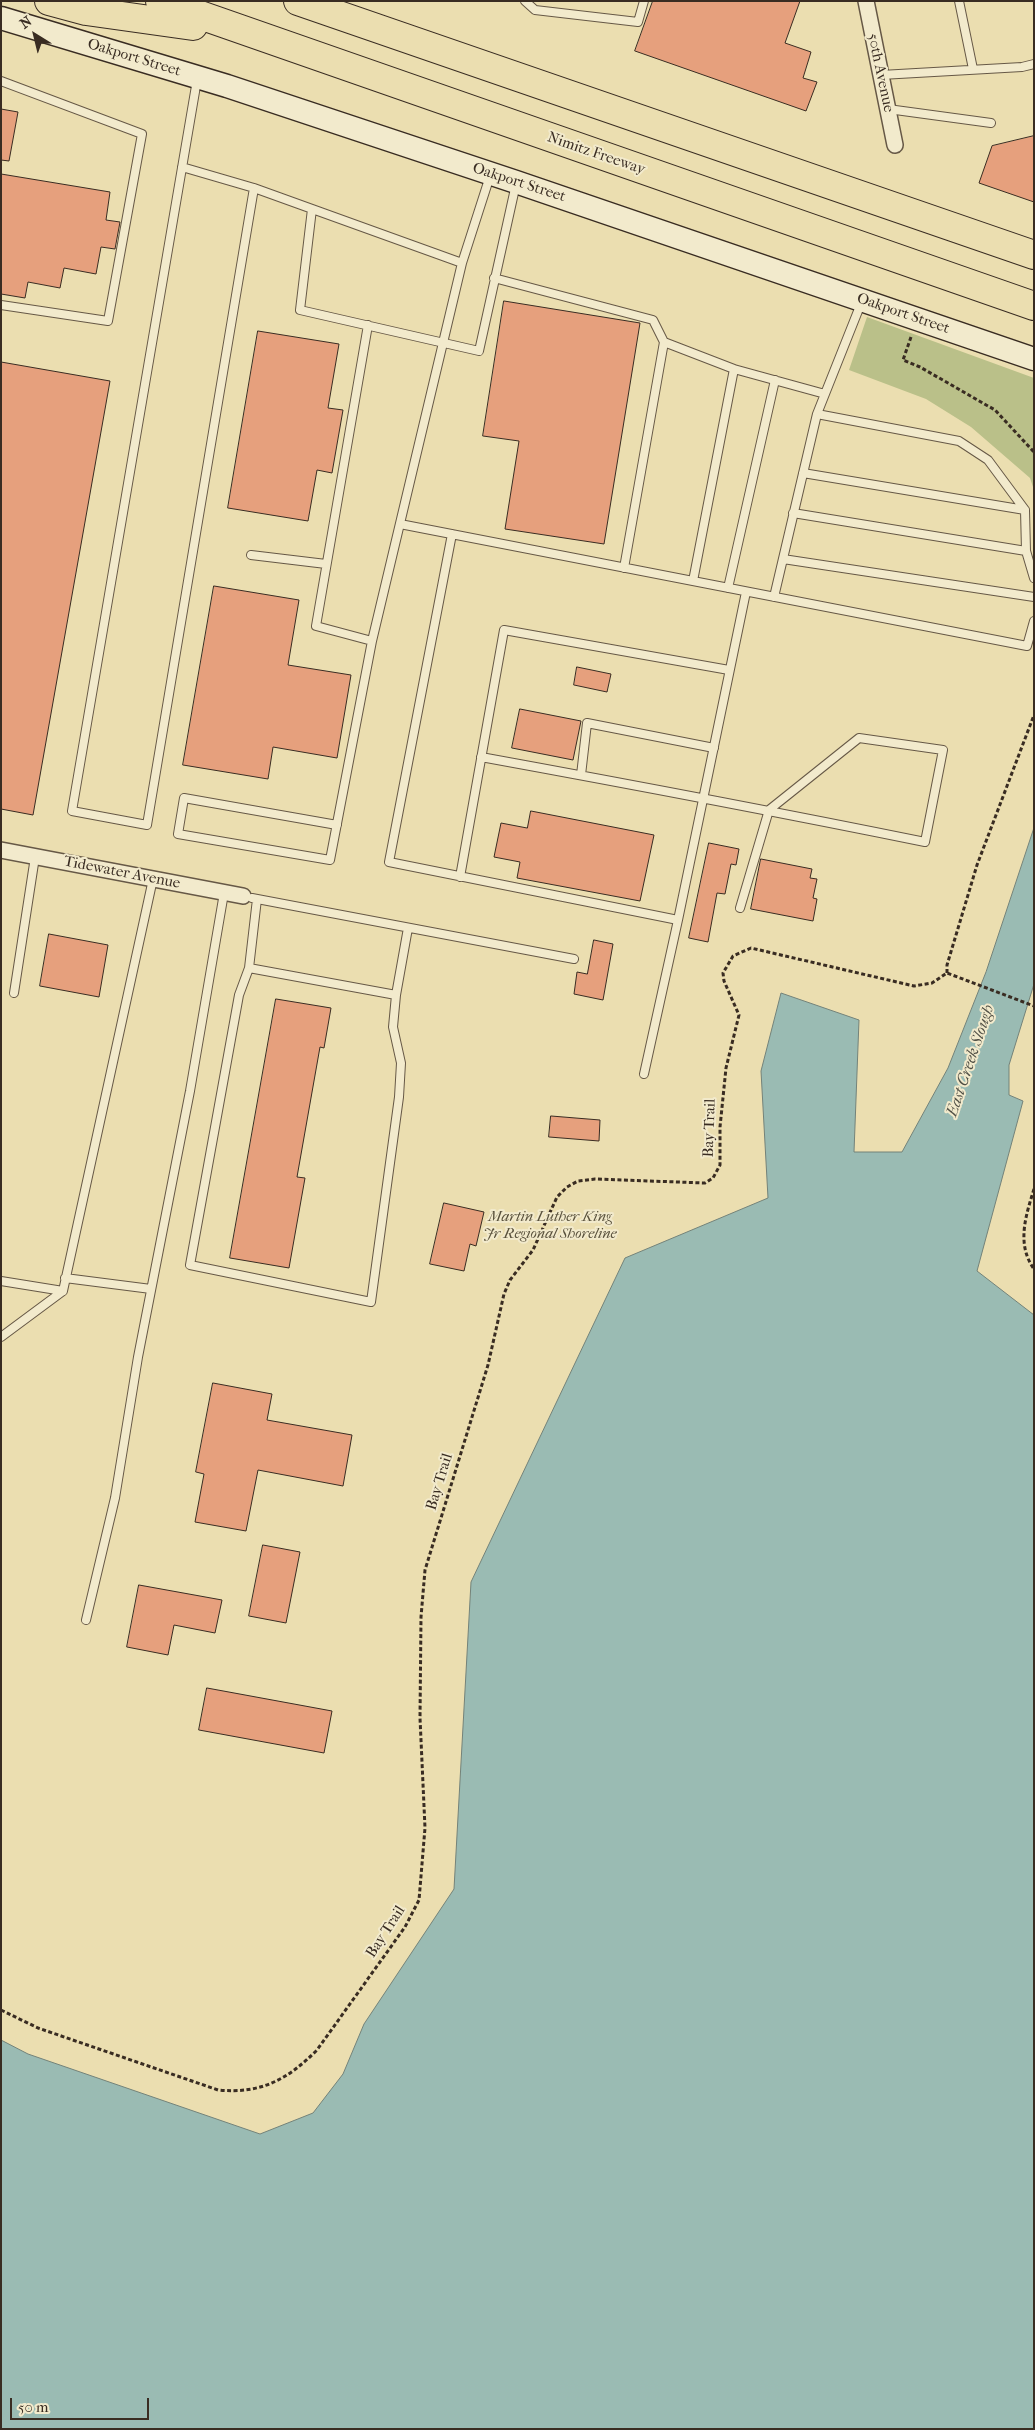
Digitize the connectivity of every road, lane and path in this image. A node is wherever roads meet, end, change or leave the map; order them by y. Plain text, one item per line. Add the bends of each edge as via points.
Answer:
1 (49, 1) edge
2 (160, 1) edge
3 (298, 1) edge
4 (525, 1) edge
5 (644, 1) edge
6 (866, 1) edge
7 (959, 1) edge
8 (327, 9) edge
9 (1, 18) edge
10 (250, 34) junction
11 (1034, 64) edge
12 (973, 70) junction
13 (881, 74) junction
14 (198, 78) junction
15 (1, 81) edge
16 (888, 109) junction
17 (991, 124) dead end
18 (895, 144) dead end
19 (182, 167) junction
20 (490, 174) junction
21 (516, 182) junction
22 (254, 188) junction
23 (312, 209) junction
24 (1034, 255) edge
25 (462, 263) junction
26 (494, 278) junction
27 (862, 299) junction
28 (1, 305) edge
29 (1034, 306) edge
30 (918, 320) junction
31 (368, 325) junction
32 (443, 342) junction
33 (664, 342) junction
34 (1034, 359) edge
35 (734, 369) junction
36 (775, 380) junction
37 (825, 394) junction
38 (817, 414) junction
39 (1034, 452) edge
40 (803, 473) junction
41 (1025, 510) junction
42 (794, 513) junction
43 (400, 524) junction
44 (452, 534) junction
45 (1026, 552) junction
46 (251, 555) dead end
47 (782, 559) junction
48 (326, 564) junction
49 (624, 568) junction
50 (1034, 578) edge
51 (693, 581) junction
52 (728, 588) junction
53 (746, 592) junction
54 (774, 597) junction
55 (1034, 597) edge
56 (1034, 621) edge
57 (372, 641) junction
58 (730, 670) junction
59 (1034, 715) edge
60 (714, 748) junction
61 (480, 757) junction
62 (581, 775) junction
63 (703, 797) junction
64 (768, 810) junction
65 (337, 825) junction
66 (1, 850) edge
67 (34, 857) junction
68 (460, 877) junction
69 (152, 879) junction
70 (224, 893) junction
71 (250, 898) junction
72 (740, 908) dead end
73 (678, 920) junction
74 (408, 928) junction
75 (574, 959) dead end
76 (249, 968) junction
77 (947, 973) junction
78 (14, 993) dead end
79 (396, 995) junction
80 (1034, 1006) edge
81 (644, 1074) dead end
82 (1034, 1189) edge
83 (1034, 1269) edge
84 (65, 1278) junction
85 (1, 1281) edge
86 (152, 1289) junction
87 (63, 1290) junction
88 (1, 1338) edge
89 (86, 1620) dead end
90 (1, 2010) edge

1 - 10 highway via 86,11
2 - 10 highway, Nimitz Freeway
3 - 8 highway
4 - 5 lane via 535,10 638,22
6 - 13 street, 50th Avenue
7 - 12 lane
8 - 24 highway
9 - 14 main road, Oakport Street
10 - 29 highway, Nimitz Freeway
11 - 12 lane
12 - 13 lane
13 - 16 street, 50th Avenue
14 - 19 lane
14 - 20 main road, Oakport Street
15 - 28 lane via 142,134 108,321
16 - 17 lane
16 - 18 street, 50th Avenue
19 - 22 lane
19 - 22 lane via 72,811 147,825
20 - 21 main road, Oakport Street
20 - 25 lane
21 - 26 lane
21 - 27 main road, Oakport Street
22 - 23 lane
23 - 25 lane
23 - 31 lane via 300,310
25 - 32 lane
26 - 32 lane via 479,351
26 - 33 lane via 653,320
27 - 30 main road, Oakport Street
27 - 37 lane
30 - 34 main road, Oakport Street
30 - 39 path via 903,360 995,410
31 - 32 lane
31 - 48 lane
32 - 43 lane
33 - 35 lane
33 - 49 lane
35 - 36 lane
35 - 51 lane
36 - 37 lane
36 - 52 lane
37 - 38 lane
38 - 40 lane
38 - 41 lane via 959,441 988,460
40 - 41 lane
40 - 42 lane
41 - 45 lane
42 - 45 lane
42 - 47 lane
43 - 44 lane
43 - 57 lane
44 - 49 lane
44 - 68 lane via 389,862
45 - 50 lane
46 - 48 lane
47 - 54 lane
47 - 55 lane
48 - 57 lane via 316,626
49 - 51 lane
51 - 52 lane
52 - 53 lane
53 - 54 lane
53 - 58 lane
54 - 56 lane via 1027,646
57 - 65 lane
58 - 60 lane
58 - 61 lane via 504,630
59 - 77 path via 977,865
60 - 62 lane via 587,723
60 - 63 lane
61 - 62 lane
61 - 68 lane
62 - 63 lane
63 - 64 lane
63 - 73 lane
64 - 64 lane via 925,842 943,750 858,738
64 - 72 lane
65 - 65 lane via 184,798 178,834 330,860
66 - 67 street, Tidewater Avenue
67 - 69 street, Tidewater Avenue
67 - 78 lane
68 - 73 lane
69 - 70 street, Tidewater Avenue
69 - 84 lane
70 - 71 street, Tidewater Avenue
70 - 86 lane
71 - 74 lane
71 - 76 lane
73 - 81 lane
74 - 75 lane
74 - 79 lane
76 - 79 lane
76 - 79 lane via 239,995 190,1265 371,1302 399,1097 401,1063 393,1027
77 - 80 path
77 - 90 path, Bay Trail via 932,983 914,986 751,948 732,956 723,973 739,1015 726,1068 718,1172 705,1183 578,1181 557,1197 533,1250 510,1280 504,1294 488,1365 425,1570 420,1718 425,1828 419,1900 405,1927 317,2050 279,2081 254,2090 218,2090 38,2028
82 - 83 path via 1023,1234 1025,1251
84 - 86 lane
84 - 87 lane
85 - 87 lane
86 - 89 lane via 115,1498
87 - 88 lane

